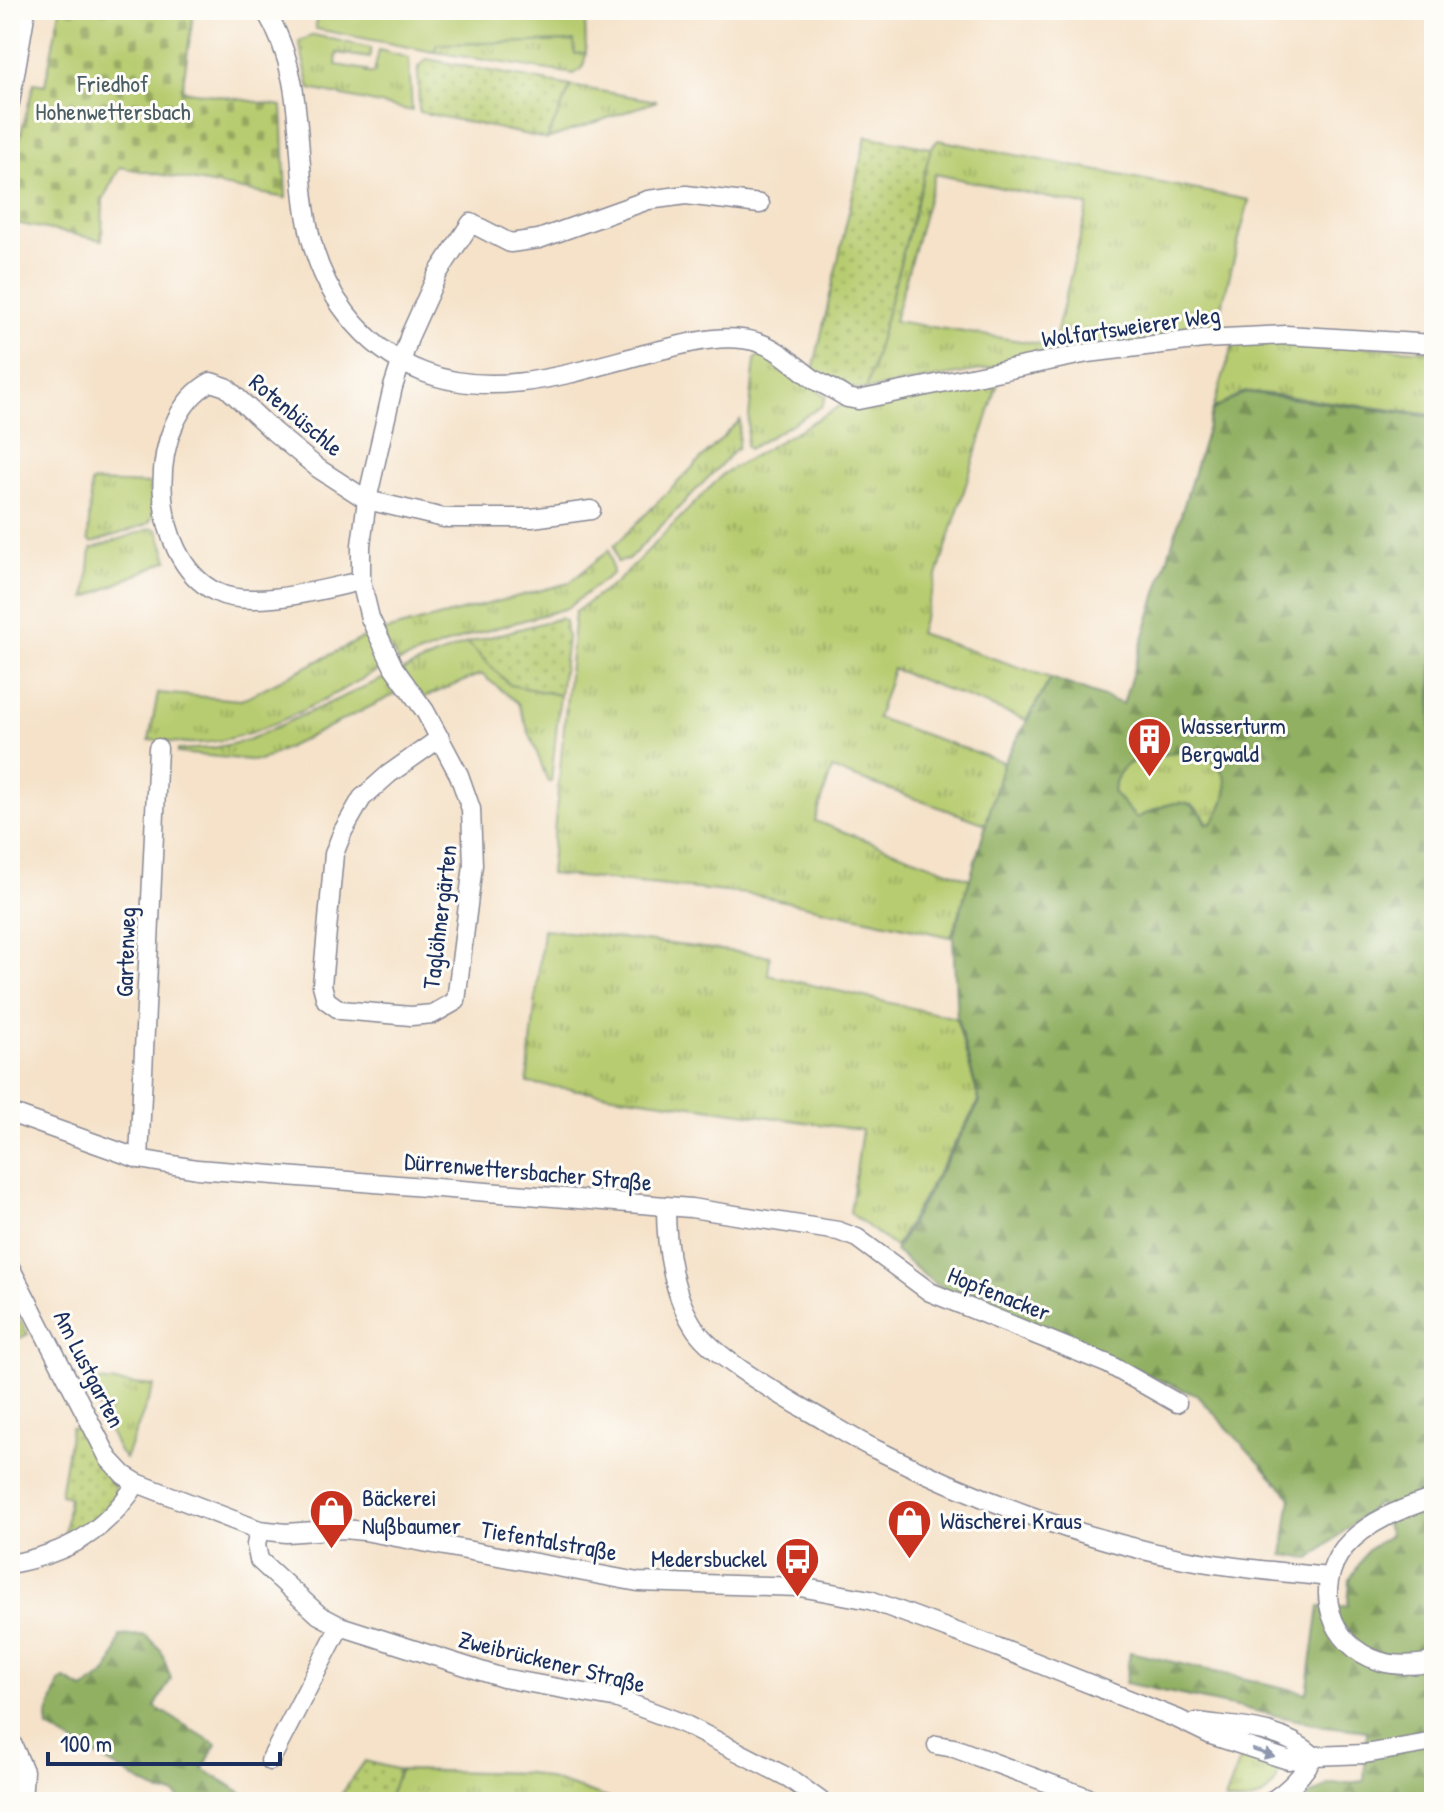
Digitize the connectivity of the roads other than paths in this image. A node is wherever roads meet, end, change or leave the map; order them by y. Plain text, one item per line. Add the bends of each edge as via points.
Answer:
1 (26, 10) edge
2 (265, 10) edge
3 (10, 103) edge
4 (760, 204) dead end
5 (1434, 344) edge
6 (401, 362) junction
7 (367, 500) junction
8 (591, 510) dead end
9 (361, 581) junction
10 (440, 738) junction
11 (158, 748) dead end
12 (10, 1113) edge
13 (139, 1159) junction
14 (666, 1208) junction
15 (10, 1267) edge
16 (1177, 1403) dead end
17 (137, 1483) junction
18 (1434, 1498) edge
19 (259, 1530) junction
20 (10, 1564) edge
21 (1329, 1577) junction
22 (340, 1626) junction
23 (1434, 1662) edge
24 (10, 1739) edge
25 (1434, 1742) edge
26 (937, 1745) dead end
27 (1314, 1756) junction
28 (270, 1761) dead end
29 (22, 1802) edge
30 (822, 1802) edge
31 (1100, 1802) edge
32 (1270, 1802) edge

1 - 3 street
2 - 6 street via 293,81 304,210 317,264 359,330
4 - 6 street, Taglöhnergärten via 686,195 648,200 539,239 510,243 471,223 438,273
5 - 6 street, Wolfartsweierer Weg via 1286,335 1203,339 1088,353 865,399 847,398 757,342 708,338 504,385 456,382
6 - 7 street, Taglöhnergärten
7 - 8 street, Rotenbüschle via 444,518 532,518
7 - 9 street, Taglöhnergärten
7 - 9 street, Rotenbüschle via 319,469 226,387 211,382 196,390 174,420 162,487 166,521 182,561 201,582 228,597 251,599
9 - 10 street, Taglöhnergärten via 382,647
10 - 10 street, Taglöhnergärten via 471,809 474,838 456,1001 433,1014 411,1016 340,1010 326,1000 322,985 334,854 362,798
11 - 13 street, Gartenweg
12 - 13 street, Dürrenwettersbacher Straße
13 - 14 street, Dürrenwettersbacher Straße via 197,1169
14 - 16 street, Hopfenacker via 857,1238 930,1292 1108,1364
14 - 21 street, Dürrenwettersbacher Straße via 678,1295 697,1332 763,1382 875,1449 966,1492 1106,1539 1183,1559
15 - 17 street, Am Lustgarten via 109,1459
17 - 19 street, Tiefentalstraße
17 - 20 street via 111,1518 91,1533 46,1557
18 - 21 street via 1376,1520 1346,1546
19 - 22 street, Zweibrückener Straße via 259,1560 319,1615
19 - 27 street, Tiefentalstraße via 354,1530 638,1582 841,1593 927,1620 1178,1719 1286,1737
21 - 23 street via 1326,1604 1334,1624 1355,1648 1396,1665
22 - 28 street
22 - 30 street, Zweibrückener Straße via 503,1678 618,1699 682,1723 789,1778
24 - 29 street via 24,1771
25 - 27 street
26 - 31 street
27 - 32 street via 1290,1789

